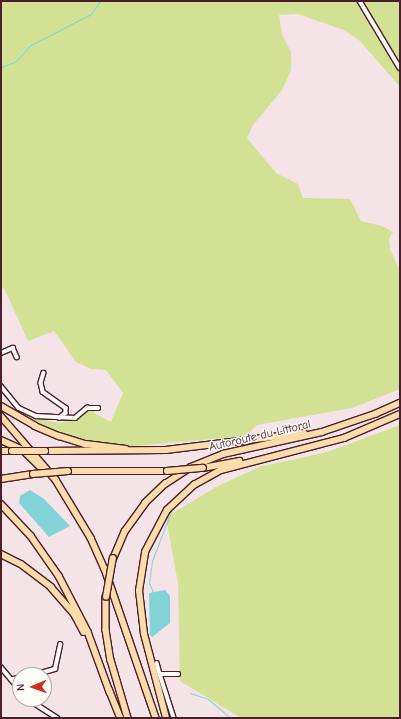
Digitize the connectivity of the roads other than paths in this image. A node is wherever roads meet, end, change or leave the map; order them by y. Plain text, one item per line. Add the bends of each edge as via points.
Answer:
1 (360, 1) edge
2 (400, 68) edge
3 (1, 353) edge
4 (17, 358) dead end
5 (44, 374) dead end
6 (1, 386) edge
7 (400, 403) edge
8 (1, 406) edge
9 (98, 408) dead end
10 (400, 414) edge
11 (1, 416) edge
12 (60, 418) junction
13 (332, 429) junction
14 (352, 434) junction
15 (1, 440) edge
16 (166, 450) junction
17 (1, 451) edge
18 (1, 479) edge
19 (1, 504) edge
20 (1, 554) edge
21 (119, 607) junction
22 (60, 645) dead end
23 (158, 663) dead end
24 (1, 667) edge
25 (52, 670) edge
26 (160, 674) junction
27 (178, 674) dead end
28 (12, 678) edge
29 (110, 692) junction
30 (40, 707) edge
31 (57, 718) edge
32 (121, 718) edge
33 (128, 718) edge
34 (156, 718) edge
35 (166, 718) edge
36 (174, 718) edge

1 - 2 street
3 - 4 street via 13,348
5 - 12 street via 41,383 43,392 66,408 66,413
6 - 12 street via 14,403 26,412 42,418
7 - 13 highway, Autoroute du Littoral
8 - 16 highway via 34,426 71,440 109,447
9 - 12 street via 87,408 77,417
10 - 14 highway, Autoroute du Littoral
11 - 21 highway via 45,466 80,517 103,564
13 - 16 highway
13 - 33 highway, Autoroute du Littoral, bridge via 223,454 179,473 158,489 138,512 120,541 113,559 106,597 106,630 111,660
14 - 18 highway, bridge via 203,468 167,471 68,471
14 - 35 highway, Autoroute du Littoral via 221,470 194,485 162,516 145,552 139,600 146,645
15 - 21 highway via 29,455 63,495 86,533
16 - 17 highway, bridge
19 - 29 highway via 31,536 59,576 88,632
20 - 29 highway via 38,576 65,603 80,625
21 - 34 highway
22 - 25 street via 55,669
23 - 26 street
24 - 28 street
26 - 27 street
26 - 36 street
29 - 32 highway
30 - 31 street

